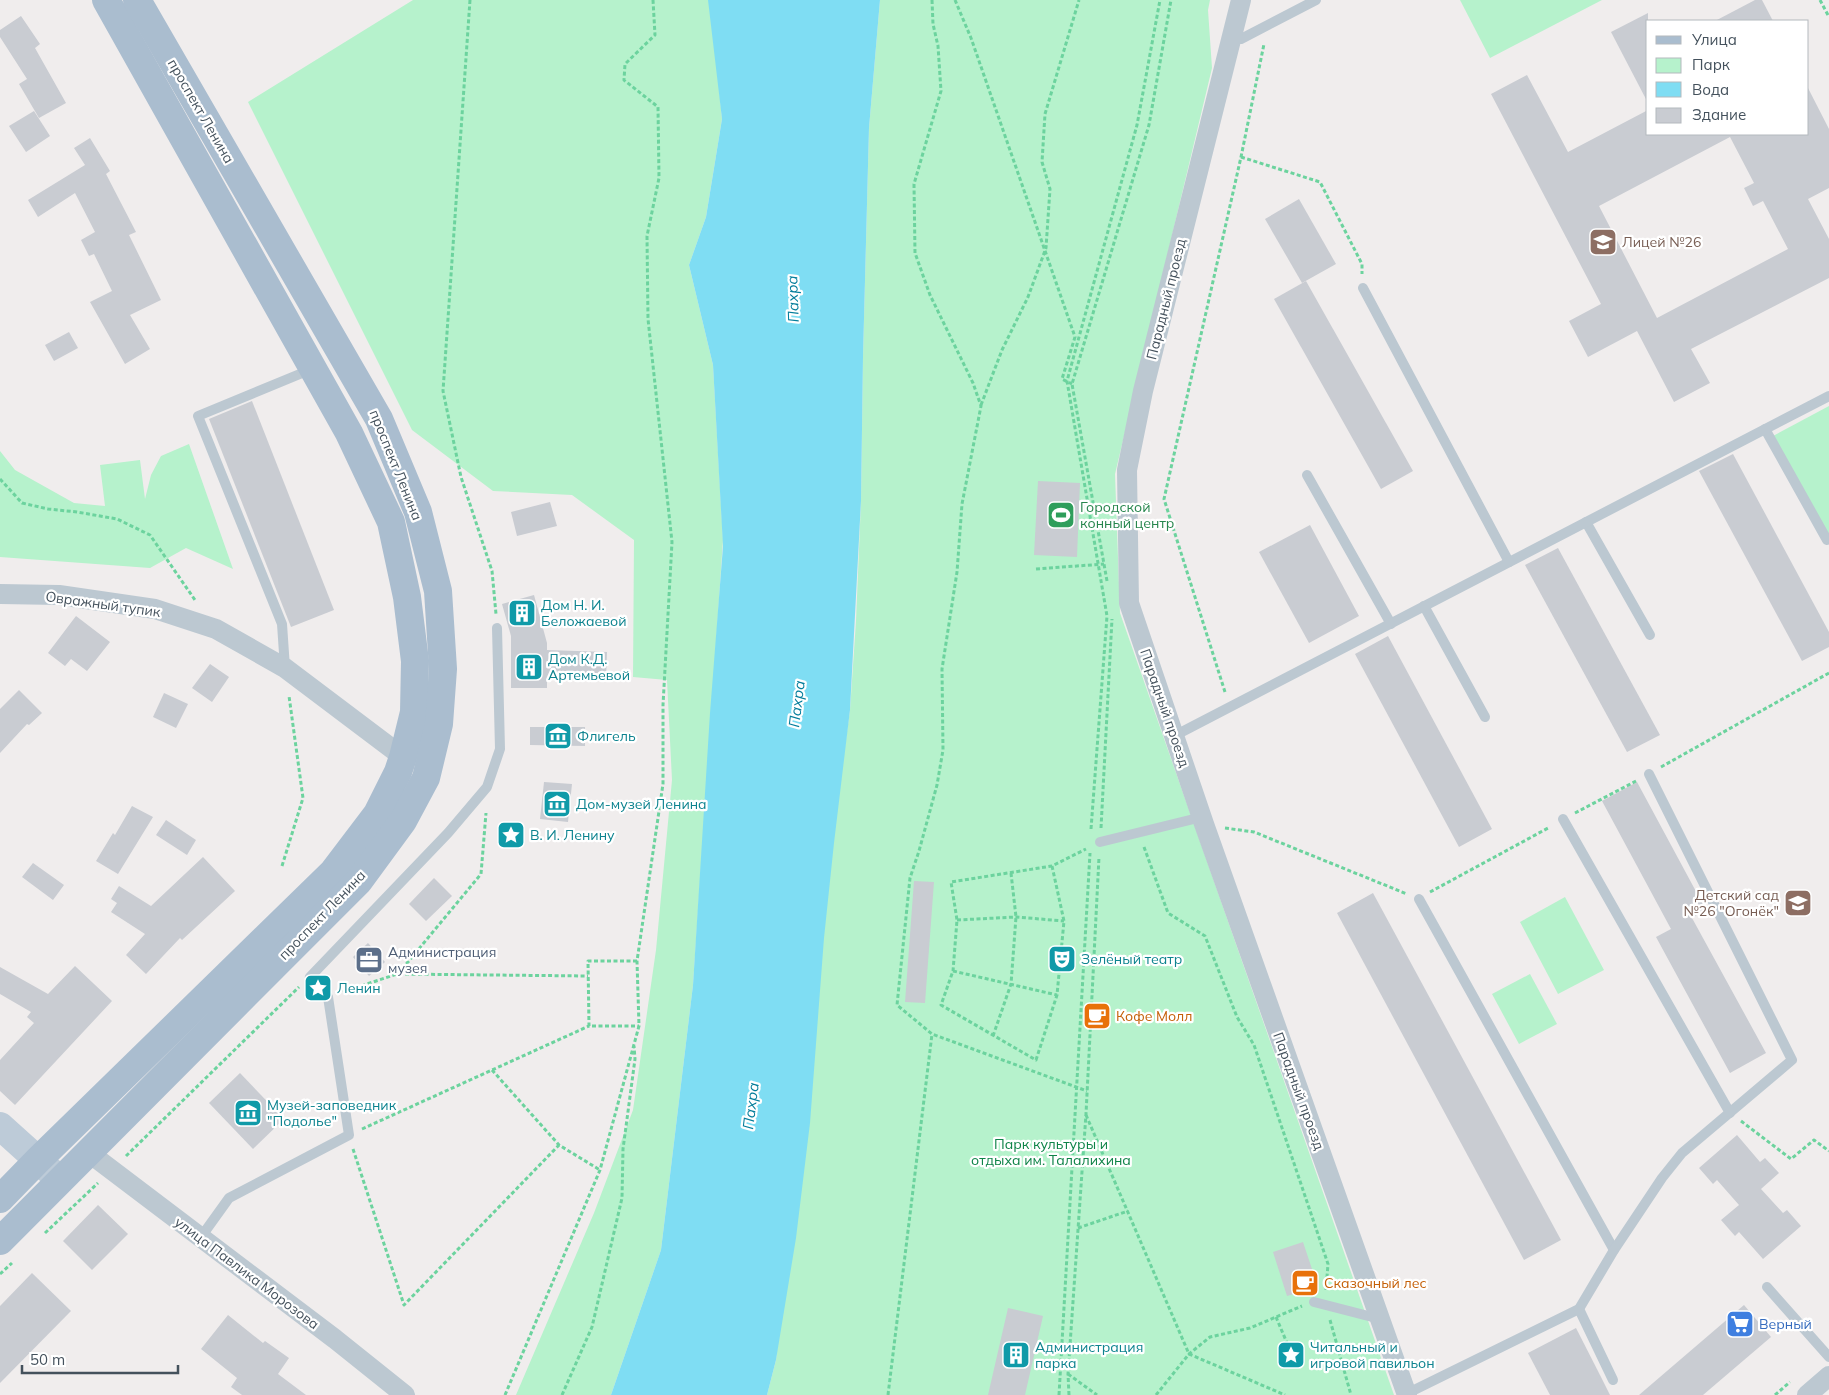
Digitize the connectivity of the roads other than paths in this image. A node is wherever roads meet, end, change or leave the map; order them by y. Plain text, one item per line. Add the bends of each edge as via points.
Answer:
1 (106, 0) edge
2 (136, 0) edge
3 (1240, 0) edge
4 (1316, 0) edge
5 (1231, 37) junction
6 (1363, 288) road end
7 (313, 369) junction
8 (1829, 396) edge
9 (1765, 429) junction
10 (1307, 475) dead end
11 (1586, 522) junction
12 (1827, 540) dead end
13 (1509, 562) junction
14 (0, 594) edge
15 (1424, 606) junction
16 (1391, 624) junction
17 (497, 628) road end
18 (1650, 635) dead end
19 (285, 668) junction
20 (1485, 716) dead end
21 (1174, 736) junction
22 (404, 757) junction
23 (1649, 774) road end
24 (1563, 819) road end
25 (1203, 821) junction
26 (1100, 842) road end
27 (1419, 899) road end
28 (1730, 1113) junction
29 (0, 1126) edge
30 (88, 1152) junction
31 (38, 1160) junction
32 (60, 1180) junction
33 (0, 1199) edge
34 (201, 1238) junction
35 (1614, 1250) junction
36 (7, 1252) edge
37 (1767, 1287) dead end
38 (1314, 1302) road end
39 (1579, 1309) junction
40 (1380, 1319) junction
41 (1829, 1357) edge
42 (1829, 1376) edge
43 (1613, 1380) dead end
44 (405, 1395) edge
45 (1407, 1395) edge
46 (1807, 1395) edge

1 - 7 main road, проспект Ленина
2 - 30 main road, проспект Ленина via 379,419 418,512 438,591 443,669 438,724 426,778 403,821 359,881
3 - 5 street, Парадный проезд
4 - 5 lane via 1241,39
5 - 21 street, Парадный проезд via 1126,470 1129,603
6 - 13 lane
7 - 19 lane via 198,416 282,624
7 - 22 main road, проспект Ленина via 349,433 391,522 407,597 415,662 414,712
8 - 9 lane
9 - 11 lane
9 - 12 lane
10 - 16 lane
11 - 13 lane
11 - 18 lane
13 - 15 lane
14 - 19 street, Овражный тупик via 59,595 155,609 216,629
15 - 16 lane
15 - 20 lane
16 - 21 lane
17 - 34 lane via 500,749 488,787 310,977 328,997 349,1135 229,1198
19 - 22 street, Овражный тупик
21 - 25 street, Парадный проезд
22 - 31 main road, проспект Ленина via 377,814 333,872
23 - 28 lane via 1792,1060
24 - 28 lane
25 - 26 lane
25 - 40 street, Парадный проезд
27 - 35 lane
28 - 35 lane via 1682,1154
29 - 31 street
30 - 32 main road, проспект Ленина
30 - 34 street, улица Павлика Морозова
31 - 32 street
31 - 33 main road, проспект Ленина
32 - 36 main road, проспект Ленина
34 - 44 street, улица Павлика Морозова
35 - 39 lane
37 - 41 lane
38 - 40 lane
39 - 43 lane
39 - 45 lane
40 - 45 street, Парадный проезд
42 - 46 street

